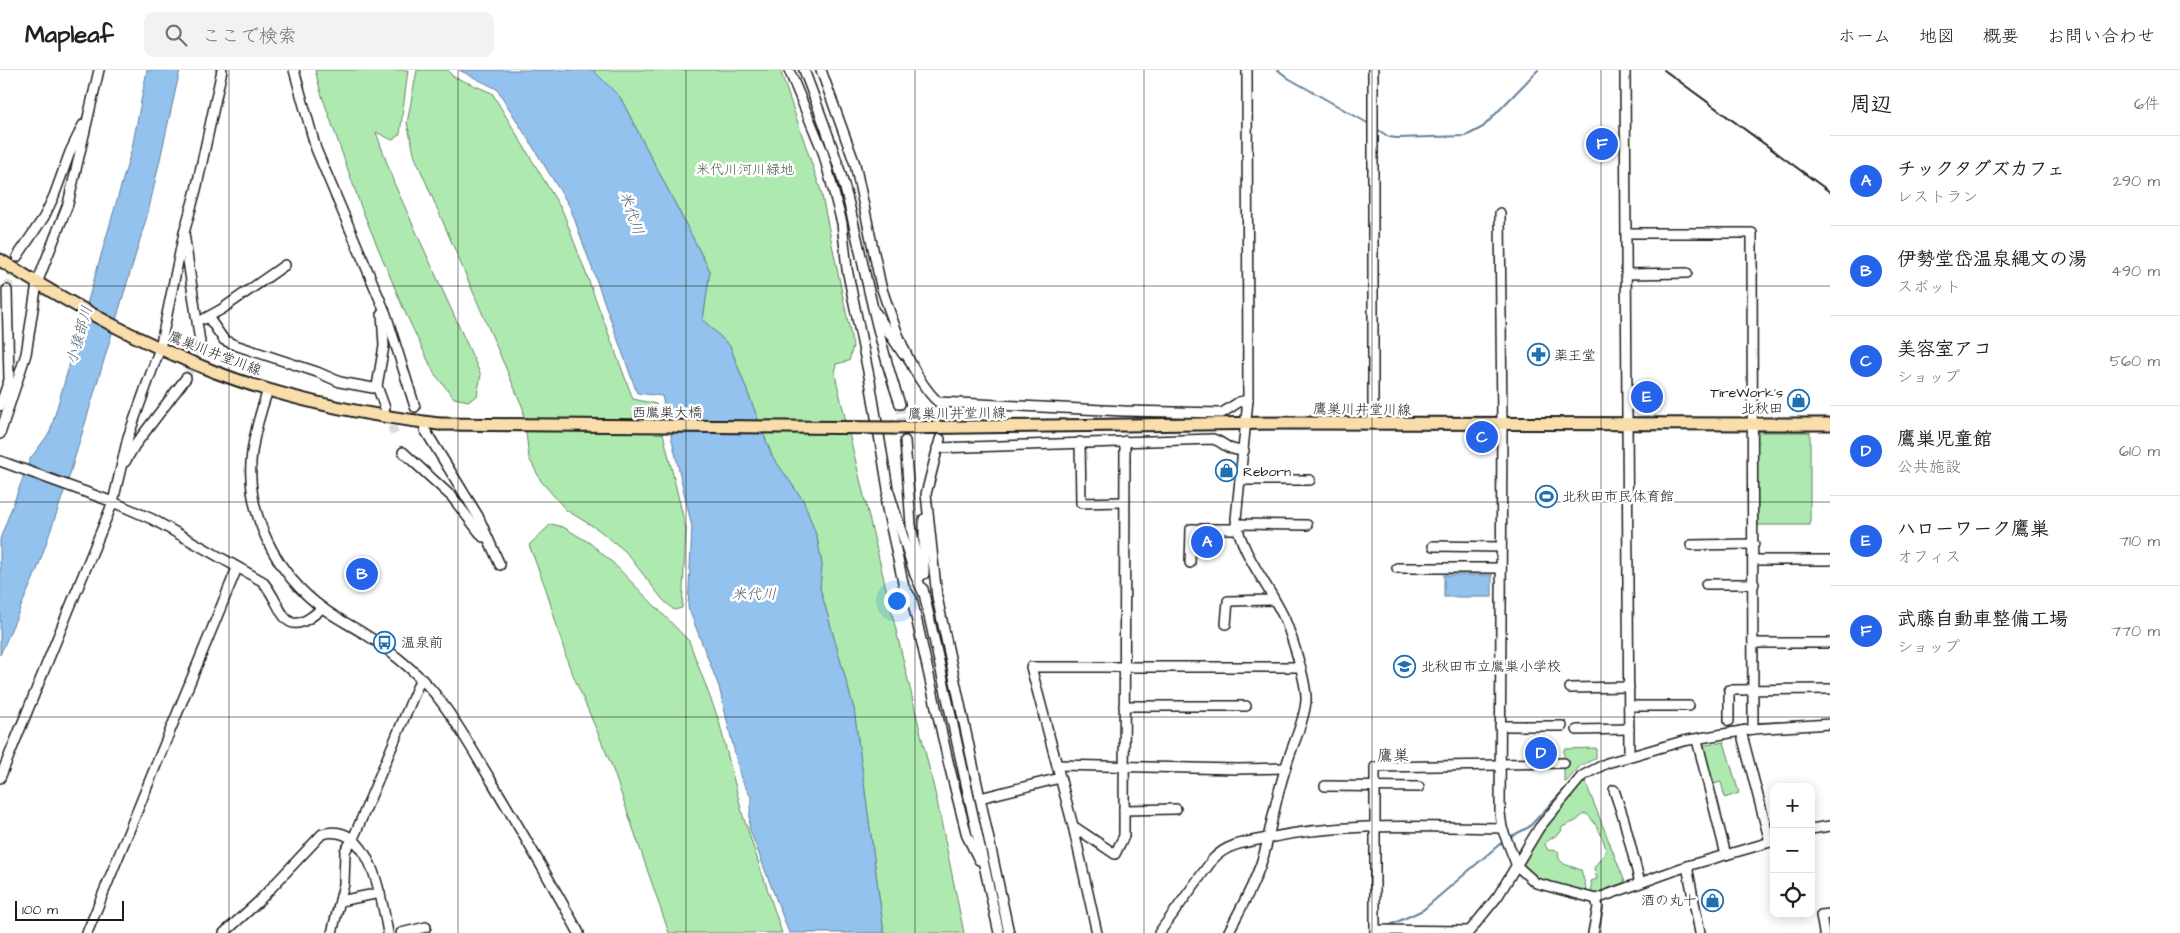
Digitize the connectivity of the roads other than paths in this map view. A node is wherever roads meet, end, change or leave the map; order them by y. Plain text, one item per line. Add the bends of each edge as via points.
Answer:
1 (99, 70) edge
2 (222, 70) edge
3 (294, 70) edge
4 (789, 70) edge
5 (804, 70) edge
6 (821, 70) edge
7 (1246, 70) edge
8 (1373, 70) edge
9 (1625, 72) dead end
10 (90, 111) junction
11 (1500, 213) dead end
12 (184, 233) junction
13 (1626, 233) junction
14 (17, 257) tunnel mouth
15 (0, 260) edge
16 (285, 265) dead end
17 (1687, 273) dead end
18 (1626, 274) junction
19 (372, 282) junction
20 (42, 286) junction
21 (8, 290) tunnel mouth
22 (872, 306) junction
23 (208, 317) junction
24 (197, 323) junction
25 (154, 345) junction
26 (199, 348) tunnel mouth
27 (913, 368) junction
28 (186, 378) tunnel mouth
29 (377, 386) junction
30 (268, 390) junction
31 (1248, 400) junction
32 (938, 402) junction
33 (900, 404) tunnel mouth
34 (0, 406) edge
35 (415, 407) dead end
36 (385, 408) tunnel mouth
37 (938, 413) tunnel mouth
38 (439, 424) joint
39 (1247, 424) junction
40 (1373, 424) junction
41 (1626, 424) junction
42 (1754, 424) junction
43 (1830, 424) edge
44 (1502, 425) junction
45 (894, 428) joint
46 (426, 430) dead end
47 (0, 434) edge
48 (905, 441) tunnel mouth
49 (1124, 441) junction
50 (1080, 442) junction
51 (403, 452) dead end
52 (1244, 452) junction
53 (0, 461) edge
54 (118, 476) junction
55 (1241, 480) junction
56 (1310, 480) dead end
57 (888, 489) junction
58 (926, 494) junction
59 (110, 501) junction
60 (1123, 502) junction
61 (1307, 525) dead end
62 (1237, 526) junction
63 (1754, 544) junction
64 (1691, 545) dead end
65 (1433, 546) dead end
66 (1501, 546) junction
67 (1754, 560) junction
68 (1830, 560) edge
69 (1190, 563) dead end
70 (238, 568) junction
71 (1397, 568) dead end
72 (1501, 568) junction
73 (1706, 584) dead end
74 (1754, 584) junction
75 (924, 594) junction
76 (1274, 600) junction
77 (322, 608) junction
78 (1226, 624) dead end
79 (1754, 643) junction
80 (1830, 644) edge
81 (1125, 666) junction
82 (1300, 667) junction
83 (421, 678) junction
84 (1570, 688) dead end
85 (1629, 688) junction
86 (1754, 689) junction
87 (1830, 690) edge
88 (1124, 706) junction
89 (1246, 706) dead end
90 (1629, 706) junction
91 (1689, 706) dead end
92 (1729, 721) dead end
93 (1830, 724) edge
94 (1500, 726) junction
95 (1562, 726) dead end
96 (1753, 729) junction
97 (1576, 730) dead end
98 (1629, 730) junction
99 (1741, 731) junction
100 (1698, 740) junction
101 (1629, 756) junction
102 (1564, 763) dead end
103 (1500, 765) junction
104 (1057, 766) junction
105 (1123, 768) junction
106 (1285, 768) junction
107 (0, 778) edge
108 (1060, 778) junction
109 (1325, 786) dead end
110 (1376, 787) junction
111 (1419, 787) dead end
112 (1614, 790) dead end
113 (980, 798) junction
114 (1176, 809) dead end
115 (1124, 810) junction
116 (1073, 826) junction
117 (1830, 826) edge
118 (1374, 827) junction
119 (1502, 828) junction
120 (1815, 828) edge
121 (1770, 834) edge
122 (1267, 838) junction
123 (353, 839) junction
124 (1770, 842) edge
125 (1726, 855) junction
126 (1517, 866) junction
127 (1687, 866) junction
128 (985, 872) junction
129 (1640, 883) junction
130 (380, 893) junction
131 (1596, 899) junction
132 (340, 901) junction
133 (1830, 914) edge
134 (426, 927) dead end
135 (1375, 932) edge
136 (1468, 932) edge
137 (87, 933) edge
138 (224, 933) edge
139 (332, 933) edge
140 (388, 933) edge
141 (401, 933) edge
142 (578, 933) edge
143 (999, 933) edge
144 (1009, 933) edge
145 (1097, 933) edge
146 (1159, 933) edge
147 (1228, 933) edge
148 (1593, 933) edge
149 (1700, 933) edge
150 (1824, 933) edge

1 - 10 street
2 - 12 street
3 - 19 street via 316,149
4 - 57 street via 822,152 842,223 847,269
5 - 22 street via 848,198
6 - 27 street via 855,164 881,286
7 - 31 street
8 - 40 street
9 - 13 street
10 - 14 street via 44,217
10 - 20 street via 68,204
11 - 44 street
12 - 24 street
12 - 25 street
13 - 18 street
13 - 42 street via 1752,233
15 - 20 main road, 鷹巣川井堂川線
16 - 23 street
17 - 18 street
18 - 41 street
19 - 29 street via 382,311 384,335
19 - 35 street via 386,314
20 - 25 main road, 鷹巣川井堂川線
20 - 47 street via 26,354
21 - 34 street via 8,380
22 - 27 street
22 - 33 street
23 - 24 street
23 - 29 street via 224,340 235,345 340,382 367,388
24 - 26 street
25 - 30 main road, 鷹巣川井堂川線 via 215,372
25 - 54 street
27 - 32 street
28 - 54 street via 135,445
29 - 36 street
30 - 38 main road, 鷹巣川井堂川線 via 350,410
30 - 77 street via 252,454 252,484 258,516 266,539 287,574
31 - 32 street via 1222,413
31 - 39 street
32 - 37 street
38 - 45 main road, 西鷹巣大橋, bridge
39 - 40 main road, 鷹巣川井堂川線
39 - 45 main road, 鷹巣川井堂川線
39 - 52 street
40 - 44 main road, 鷹巣川井堂川線
41 - 42 main road, 鷹巣川井堂川線
41 - 44 main road, 鷹巣川井堂川線
41 - 85 street
42 - 43 main road, 鷹巣川井堂川線
42 - 63 street
44 - 66 street
46 - 51 street via 478,516 500,565 452,497
48 - 75 street via 911,526
49 - 50 street
49 - 52 street via 1213,439 1232,450
49 - 60 street
50 - 58 street via 938,444
50 - 60 street via 1081,503
52 - 55 street
53 - 59 street
54 - 59 street
55 - 56 street
55 - 62 street
57 - 75 street
57 - 128 street via 886,504 904,587 912,599 948,761 967,836
58 - 75 street via 923,508
58 - 113 street via 938,606
59 - 70 street via 152,519
59 - 107 street
60 - 81 street
61 - 62 street
62 - 69 street via 1191,529
62 - 76 street
63 - 64 street
63 - 67 street
65 - 66 street
66 - 72 street
67 - 68 street
67 - 74 street
70 - 77 street via 269,588 279,609 291,623 300,624
70 - 137 street
71 - 72 street
72 - 94 street
73 - 74 street
74 - 79 street
75 - 128 street
76 - 78 street via 1228,601
76 - 82 street via 1285,621
77 - 83 street via 364,634
79 - 80 street
79 - 86 street
81 - 82 street
81 - 88 street
81 - 104 street via 1031,667
82 - 106 street via 1306,700
83 - 123 street
83 - 142 street via 476,756
84 - 85 street
85 - 90 street
86 - 87 street
86 - 92 street via 1729,690
86 - 96 street
88 - 89 street
88 - 105 street
90 - 91 street
90 - 98 street
93 - 96 street
94 - 95 street
94 - 103 street
96 - 99 street
97 - 98 street
98 - 101 street
99 - 100 street
99 - 121 street
100 - 101 street
100 - 125 street
101 - 126 street via 1582,776 1539,828
102 - 103 street
103 - 110 street via 1375,767
103 - 119 street
104 - 105 street
104 - 108 street
105 - 106 street
105 - 115 street
106 - 122 street
108 - 113 street
108 - 116 street
109 - 110 street
110 - 111 street
110 - 118 street
112 - 129 street
113 - 144 street
114 - 115 street
115 - 116 street via 1124,836 1115,854
116 - 145 street
117 - 120 street
118 - 119 street
118 - 122 street via 1298,831
118 - 135 street
119 - 126 street
122 - 146 street via 1232,845 1220,851
122 - 147 street via 1256,873
123 - 130 street via 376,878
123 - 132 street via 346,851
123 - 138 street via 334,832 322,834
124 - 125 street
125 - 127 street
126 - 131 street via 1536,883
126 - 136 street via 1498,896
127 - 129 street
127 - 149 street
128 - 143 street
129 - 131 street
130 - 132 street
130 - 140 street
131 - 148 street via 1598,906
132 - 139 street
133 - 150 street via 1821,915
134 - 141 street
135 - 136 street

